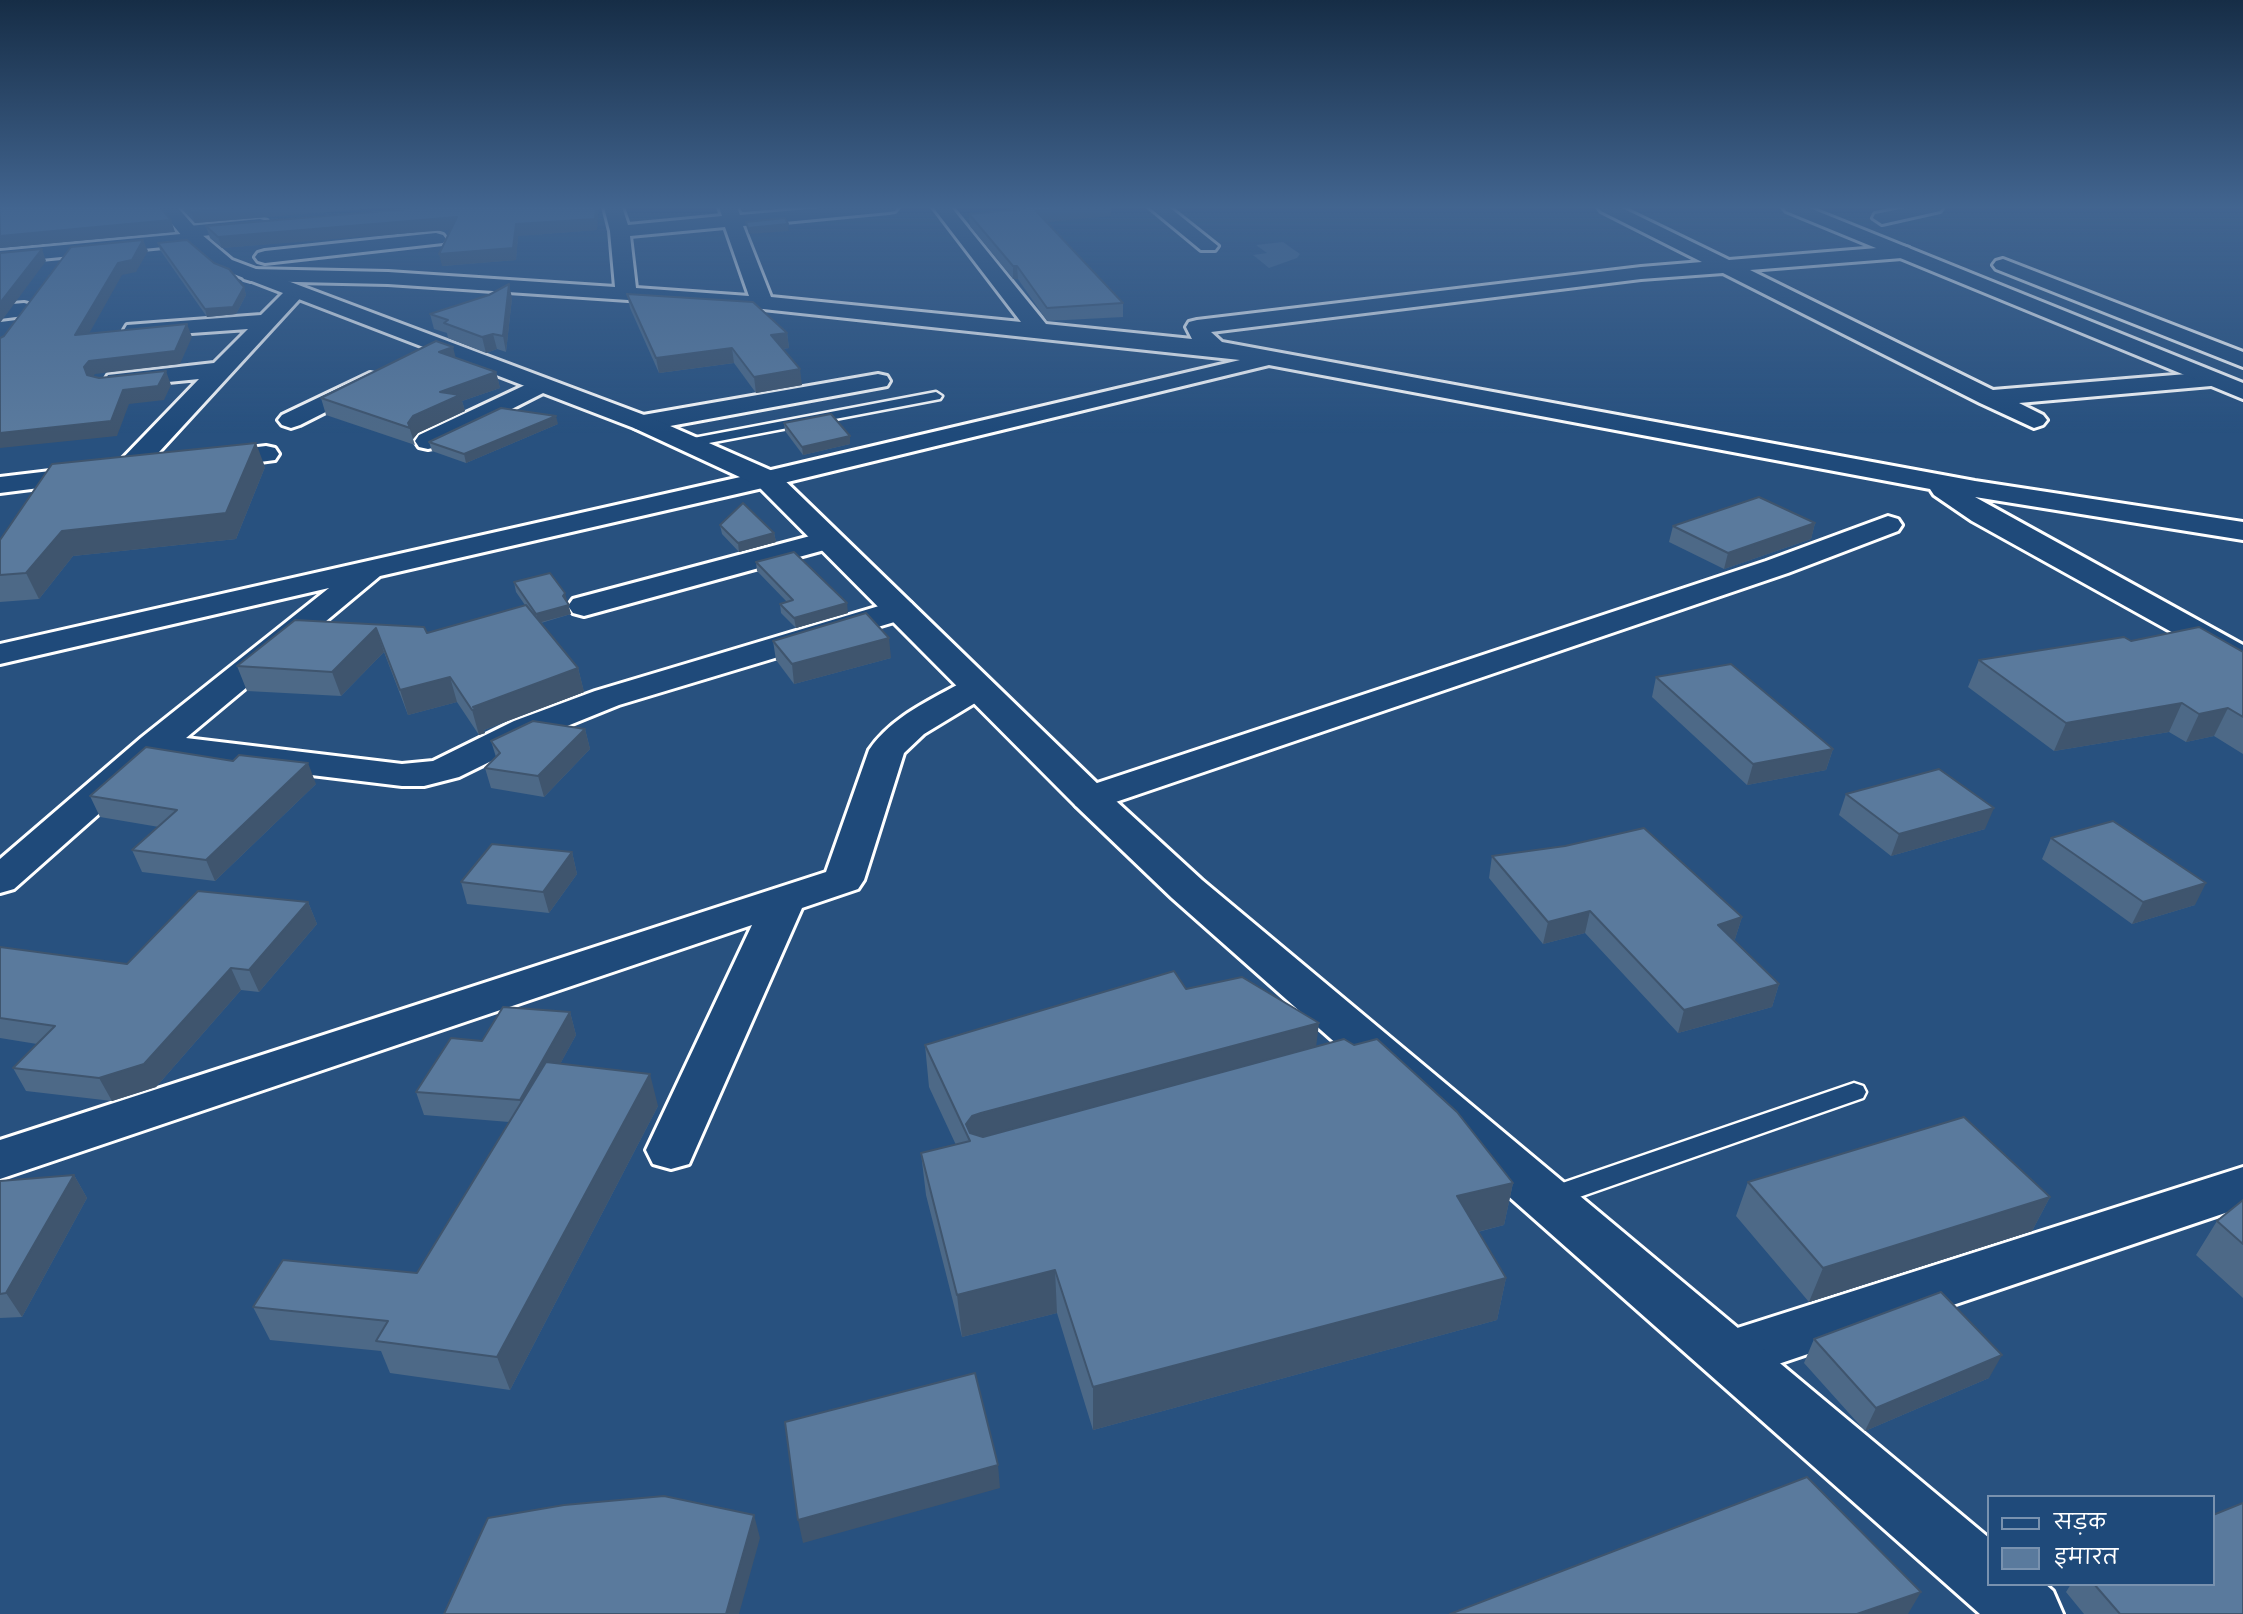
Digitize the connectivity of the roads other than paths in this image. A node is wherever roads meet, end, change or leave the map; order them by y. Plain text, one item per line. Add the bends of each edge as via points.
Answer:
1 (270, 282) edge
2 (445, 282) edge
3 (625, 282) edge
4 (753, 282) edge
5 (1001, 282) edge
6 (1558, 282) edge
7 (1756, 282) edge
8 (1976, 282) edge
9 (2047, 282) edge
10 (39, 290) edge
11 (295, 292) junction
12 (626, 294) junction
13 (763, 303) junction
14 (269, 320) junction
15 (4, 322) edge
16 (119, 332) edge
17 (1040, 332) junction
18 (438, 345) junction
19 (1215, 348) junction
20 (413, 358) edge
21 (1274, 358) junction
22 (2243, 360) edge
23 (220, 370) junction
24 (389, 370) edge
25 (2211, 379) junction
26 (878, 381) dead end
27 (104, 382) edge
28 (540, 385) junction
29 (2243, 392) edge
30 (936, 396) dead end
31 (1990, 398) junction
32 (291, 420) dead end
33 (2034, 420) dead end
34 (643, 423) junction
35 (428, 441) edge
36 (688, 443) junction
37 (266, 454) dead end
38 (127, 470) junction
39 (767, 479) junction
40 (1934, 481) junction
41 (0, 485) edge
42 (1888, 525) dead end
43 (2243, 531) edge
44 (829, 540) junction
45 (371, 570) junction
46 (584, 606) dead end
47 (900, 610) junction
48 (0, 654) edge
49 (2243, 658) edge
50 (978, 687) junction
51 (155, 745) junction
52 (1090, 798) junction
53 (0, 880) edge
54 (785, 900) junction
55 (1854, 1092) dead end
56 (671, 1150) dead end
57 (0, 1160) edge
58 (2243, 1188) edge
59 (1548, 1198) junction
60 (1731, 1355) junction
61 (1988, 1584) edge
62 (1990, 1586) edge
63 (2005, 1599) edge

1 - 11 street
2 - 12 street
3 - 12 street
4 - 13 street
5 - 17 street
6 - 19 street via 1197,327
7 - 31 street
8 - 25 street
9 - 22 street
10 - 15 street via 24,310
11 - 14 street
11 - 18 street
12 - 13 street
13 - 17 street
14 - 16 street
14 - 23 street
17 - 19 street
18 - 20 street
18 - 28 street
19 - 21 street
21 - 39 street
21 - 40 street
23 - 27 street
23 - 38 street
24 - 32 street
25 - 29 street
25 - 31 street
26 - 34 street
28 - 34 street
28 - 35 street
30 - 36 lane
31 - 33 street
34 - 36 street
36 - 39 street
37 - 38 street
38 - 41 street
39 - 44 street
39 - 45 street
40 - 43 street
40 - 49 street via 1982,515
42 - 52 street via 1777,567
44 - 46 street
44 - 47 street
45 - 48 street
45 - 51 street
47 - 50 street
47 - 51 street via 607,698 424,775
50 - 52 street
50 - 54 street via 911,726 887,750 844,880
51 - 53 street
52 - 59 street via 1369,1061
54 - 56 street
54 - 57 street
55 - 59 lane
58 - 60 street
59 - 60 street
60 - 61 street
62 - 63 street

